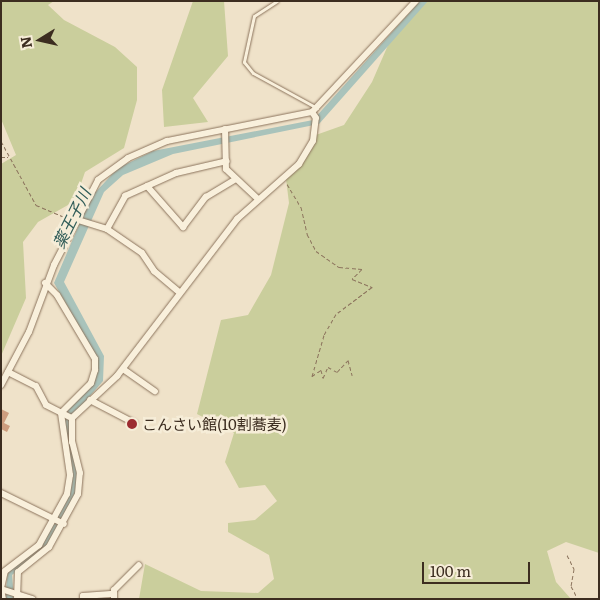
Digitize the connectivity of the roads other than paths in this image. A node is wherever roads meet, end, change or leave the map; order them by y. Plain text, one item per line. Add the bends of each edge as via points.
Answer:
1 (277, 1) edge
2 (416, 1) edge
3 (315, 113) junction
4 (225, 129) junction
5 (227, 161) junction
6 (234, 180) junction
7 (147, 186) junction
8 (258, 199) junction
9 (80, 220) junction
10 (107, 229) junction
11 (46, 283) junction
12 (180, 293) junction
13 (123, 369) junction
14 (8, 372) junction
15 (91, 383) junction
16 (1, 385) edge
17 (101, 391) junction
18 (155, 391) dead end
19 (90, 400) junction
20 (61, 413) junction
21 (72, 418) junction
22 (134, 423) dead end
23 (72, 442) junction
24 (63, 443) junction
25 (1, 493) edge
26 (67, 494) junction
27 (77, 497) junction
28 (54, 520) junction
29 (64, 524) junction
30 (139, 565) dead end
31 (1, 589) edge
32 (17, 596) edge
33 (114, 596) edge
34 (3, 599) edge
35 (32, 599) edge
36 (83, 599) edge

1 - 3 lane via 254,16 244,62 253,73
2 - 3 street
3 - 4 street
3 - 8 street via 316,129 308,151 284,180
4 - 5 street
4 - 9 street via 166,141 111,169 90,191
5 - 6 street via 226,169
5 - 7 street via 176,173
6 - 7 street via 206,197 183,228
6 - 8 street
7 - 10 street via 125,196
8 - 12 street via 223,236
9 - 10 street
9 - 11 street
10 - 12 street via 142,253 154,271
11 - 14 street via 31,327
11 - 15 street via 57,295 94,358
12 - 13 street
13 - 17 street
13 - 18 street
14 - 16 street
14 - 20 street via 36,386 46,405
15 - 17 street
15 - 20 street
17 - 19 street
19 - 21 street
19 - 22 street
20 - 21 street
20 - 24 street
21 - 23 street
23 - 24 street
23 - 27 street via 80,473
24 - 26 street via 70,475
25 - 28 street
26 - 27 street
26 - 28 street
27 - 29 street
28 - 29 street
28 - 31 street via 39,545 6,571
29 - 32 street via 44,552 18,572
30 - 33 street
31 - 32 street
31 - 34 street
32 - 35 street
33 - 36 street via 83,596

